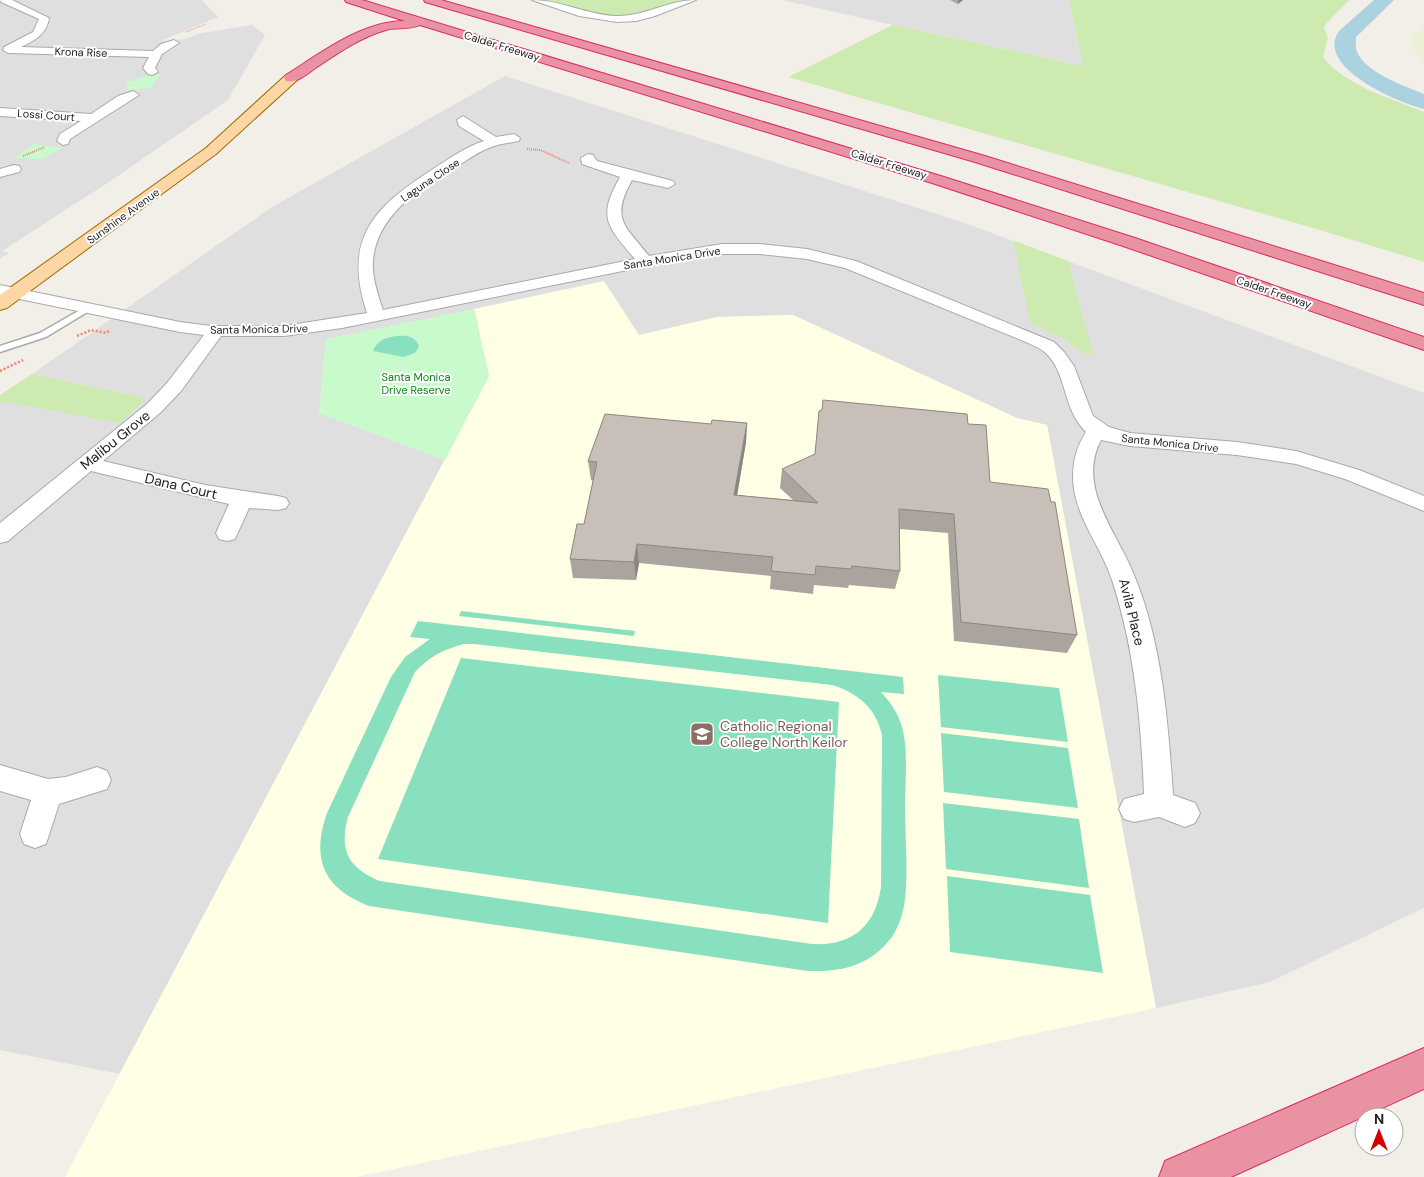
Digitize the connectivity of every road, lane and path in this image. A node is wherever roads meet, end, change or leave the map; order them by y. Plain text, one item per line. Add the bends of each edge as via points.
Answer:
1 (4, 0) edge
2 (429, 0) edge
3 (538, 0) edge
4 (691, 0) edge
5 (345, 1) edge
6 (18, 6) junction
7 (0, 10) edge
8 (206, 24) dead end
9 (174, 42) joint
10 (4, 52) edge
11 (155, 54) junction
12 (152, 72) dead end
13 (291, 78) junction
14 (632, 86) junction
15 (133, 94) dead end
16 (0, 112) edge
17 (92, 118) junction
18 (463, 120) dead end
19 (514, 138) dead end
20 (63, 141) joint
21 (495, 142) junction
22 (588, 159) joint
23 (6, 171) edge
24 (628, 175) junction
25 (668, 184) dead end
26 (645, 261) junction
27 (5, 291) edge
28 (1424, 299) edge
29 (0, 304) edge
30 (90, 308) junction
31 (377, 316) junction
32 (216, 332) junction
33 (1424, 344) edge
34 (0, 349) edge
35 (1099, 431) junction
36 (85, 464) junction
37 (242, 500) junction
38 (278, 503) dead end
39 (1424, 504) edge
40 (227, 533) dead end
41 (0, 535) edge
42 (0, 778) edge
43 (97, 780) dead end
44 (48, 792) junction
45 (1160, 809) dead end
46 (35, 834) dead end
47 (1424, 1068) edge
48 (1181, 1177) edge

1 - 6 street
2 - 28 highway, Calder Freeway via 955,151
3 - 4 street via 600,19 623,20 640,19
5 - 13 highway via 363,18 356,30
5 - 14 highway, Calder Freeway
6 - 7 street
6 - 10 street via 44,18 44,25 34,36
8 - 9 path
9 - 11 street
10 - 11 street, Krona Rise
11 - 12 street via 149,68
13 - 14 highway via 340,48 389,25 405,23 595,79
13 - 27 main road, Sunshine Avenue via 211,151 159,190
14 - 33 highway, Calder Freeway via 1129,242
15 - 17 street, Lossi Court
16 - 17 street, Lossi Court
17 - 20 street, Lossi Court
18 - 21 street
19 - 21 street, Laguna Close
20 - 23 path via 19,158
21 - 22 path via 500,148 543,150 569,163
21 - 31 street, Laguna Close via 480,147 420,184 396,203 377,226 370,240 365,266
22 - 24 street
24 - 25 street
24 - 26 street via 616,199 614,216
26 - 31 street, Santa Monica Drive
26 - 35 street, Santa Monica Drive via 702,251 760,249 807,254 868,271 1048,346 1063,361 1083,417
27 - 29 main road, Sunshine Avenue
27 - 30 street, Santa Monica Drive
30 - 32 street, Santa Monica Drive
30 - 34 lane via 43,335
31 - 32 street, Santa Monica Drive via 301,329
32 - 36 street, Malibu Grove via 154,408
35 - 39 street, Santa Monica Drive via 1130,440 1253,450 1299,458 1343,471
35 - 45 street, Avila Place via 1089,442 1085,491 1118,562 1148,674
36 - 37 street, Dana Court
36 - 41 street, Malibu Grove
37 - 38 street, Dana Court
37 - 40 street
42 - 44 street
43 - 44 street
44 - 46 street
47 - 48 highway

